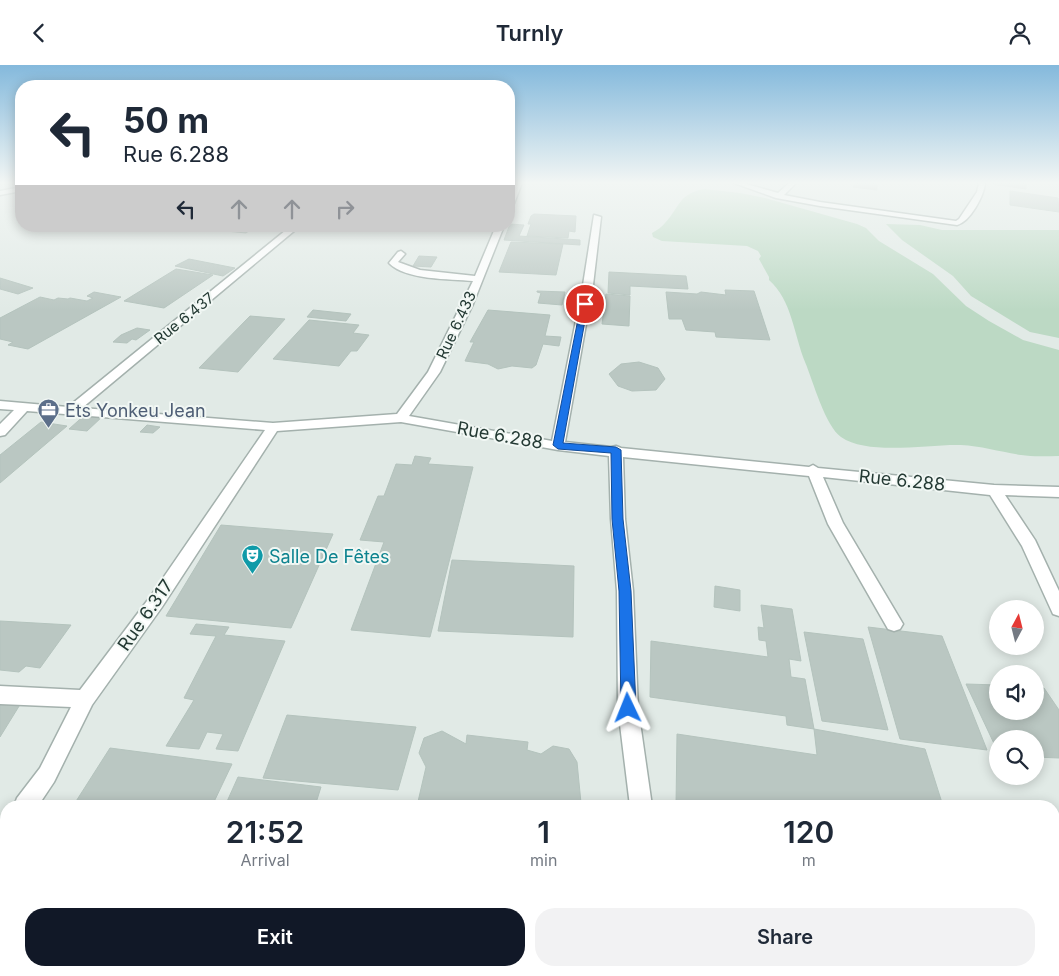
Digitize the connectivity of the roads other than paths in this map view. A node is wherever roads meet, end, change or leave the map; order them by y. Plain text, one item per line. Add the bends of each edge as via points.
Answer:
1 (596, 226) edge
2 (289, 232) edge
3 (497, 232) edge
4 (401, 254) dead end
5 (477, 279) junction
6 (0, 405) edge
7 (24, 407) junction
8 (72, 411) junction
9 (401, 418) junction
10 (273, 427) junction
11 (0, 432) edge
12 (558, 445) junction
13 (616, 450) junction
14 (813, 471) junction
15 (994, 489) junction
16 (1059, 492) edge
17 (1059, 609) edge
18 (894, 624) dead end
19 (0, 695) edge
20 (85, 699) junction
21 (29, 800) edge
22 (640, 800) edge

1 - 12 street
2 - 8 street, Rue 6.437
3 - 5 street, Rue 6.433
4 - 5 street via 393,263 398,267
5 - 9 street, Rue 6.433 via 434,373
6 - 7 street, Rue 6.288
7 - 8 street, Rue 6.288
7 - 11 street
8 - 10 street, Rue 6.288
9 - 10 street, Rue 6.288
9 - 12 street, Rue 6.288
10 - 20 street, Rue 6.317 via 156,602
12 - 13 street, Rue 6.288
13 - 14 street, Rue 6.288
13 - 22 street via 628,708
14 - 15 street, Rue 6.288
14 - 18 street via 836,524
15 - 16 street, Rue 6.288
15 - 17 street via 1028,544
19 - 20 street
20 - 21 street, Rue 6.317 via 47,775

